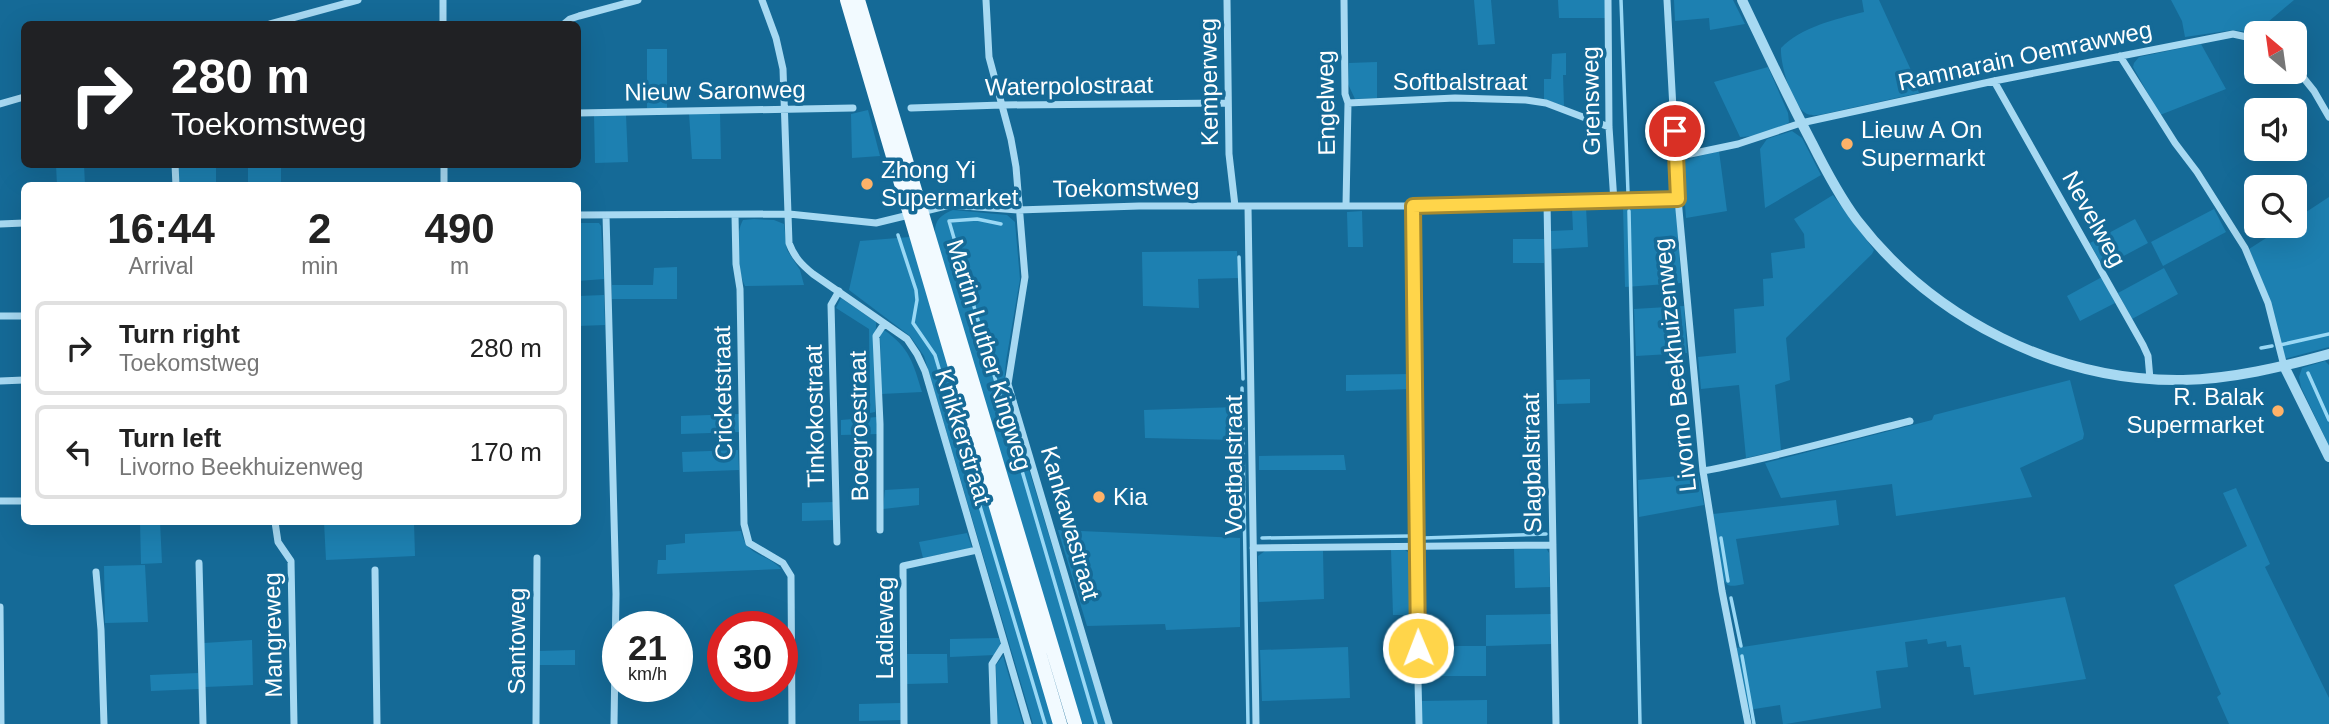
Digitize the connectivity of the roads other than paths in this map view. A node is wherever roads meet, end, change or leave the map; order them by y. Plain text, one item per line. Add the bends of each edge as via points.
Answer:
1 (358, 0) edge
2 (443, 0) edge
3 (638, 0) edge
4 (762, 0) edge
5 (847, 0) edge
6 (858, 0) edge
7 (986, 0) edge
8 (1227, 0) edge
9 (1344, 0) edge
10 (1608, 0) edge
11 (1667, 0) edge
12 (1742, 0) edge
13 (281, 21) edge
14 (443, 21) edge
15 (567, 21) edge
16 (2244, 36) edge
17 (2120, 56) junction
18 (1994, 81) junction
19 (2307, 82) edge
20 (21, 98) edge
21 (1228, 103) junction
22 (1348, 103) junction
23 (0, 104) edge
24 (1002, 105) junction
25 (786, 108) junction
26 (853, 108) dead end
27 (911, 108) dead end
28 (581, 113) edge
29 (2329, 117) edge
30 (1801, 123) junction
31 (1609, 127) junction
32 (1676, 157) junction
33 (1678, 199) junction
34 (1547, 202) junction
35 (1614, 202) junction
36 (1346, 205) junction
37 (1235, 206) junction
38 (1248, 206) junction
39 (1413, 206) junction
40 (1018, 210) junction
41 (916, 212) junction
42 (789, 214) junction
43 (581, 215) edge
44 (606, 215) junction
45 (735, 215) junction
46 (21, 223) edge
47 (0, 224) edge
48 (839, 291) junction
49 (0, 316) edge
50 (21, 316) edge
51 (884, 324) junction
52 (2329, 354) edge
53 (2284, 366) junction
54 (2150, 379) junction
55 (21, 380) edge
56 (0, 381) edge
57 (1910, 421) dead end
58 (2329, 457) edge
59 (1703, 471) junction
60 (0, 501) edge
61 (21, 501) edge
62 (275, 525) edge
63 (880, 530) dead end
64 (837, 542) dead end
65 (1552, 545) junction
66 (1253, 548) junction
67 (1415, 548) junction
68 (977, 550) junction
69 (537, 558) dead end
70 (199, 563) dead end
71 (374, 570) dead end
72 (96, 572) dead end
73 (0, 607) edge
74 (1004, 645) junction
75 (1, 724) edge
76 (104, 724) edge
77 (203, 724) edge
78 (294, 724) edge
79 (377, 724) edge
80 (536, 724) edge
81 (614, 724) edge
82 (792, 724) edge
83 (904, 724) edge
84 (994, 724) edge
85 (1028, 724) edge
86 (1060, 724) edge
87 (1075, 724) edge
88 (1109, 724) edge
89 (1256, 724) edge
90 (1419, 724) edge
91 (1556, 724) edge
92 (1748, 724) edge

1 - 13 street
2 - 14 street
3 - 15 street
4 - 25 street, Knikkerstraat via 780,54
5 - 41 main road, Martin Luther Kingweg
6 - 41 main road, Martin Luther Kingweg
7 - 24 street, Kankawastraat via 989,57
8 - 21 street, Kemperweg
9 - 22 street, Engelweg
10 - 31 street, Grensweg
11 - 32 street, Livorno Beekhuizenweg
12 - 30 street
16 - 17 street, Ramnarain Oemrawweg via 2233,34
17 - 18 street, Ramnarain Oemrawweg
17 - 53 street via 2245,248 2268,303
18 - 30 street, Ramnarain Oemrawweg
18 - 54 street, Nevelweg via 2143,345
19 - 29 street
20 - 23 street
21 - 24 street, Waterpolostraat
21 - 37 street, Kemperweg
22 - 31 street, Softbalstraat via 1526,100
22 - 36 street, Engelweg
24 - 27 street, Waterpolostraat
24 - 40 street, Kankawastraat via 1016,167
25 - 26 street, Nieuw Saronweg
25 - 28 street, Nieuw Saronweg
25 - 42 street, Knikkerstraat
30 - 32 street, Ramnarain Oemrawweg via 1738,144
30 - 54 street via 1856,219 1905,273 1972,322 2036,354 2073,366
31 - 35 street, Grensweg
32 - 33 street, Livorno Beekhuizenweg
33 - 35 street, Toekomstweg
33 - 59 street, Livorno Beekhuizenweg
34 - 35 street, Toekomstweg
34 - 39 street, Toekomstweg
34 - 65 street, Slagbalstraat
36 - 38 street, Toekomstweg
36 - 39 street, Toekomstweg
37 - 38 street, Toekomstweg
37 - 40 street, Toekomstweg
38 - 66 street, Voetbalstraat
39 - 67 street
40 - 41 street, Toekomstweg via 950,205
40 - 88 street, Kankawastraat via 1024,276 1008,384
41 - 42 street, Toekomstweg via 868,223
41 - 86 main road, Martin Luther Kingweg
41 - 87 main road, Martin Luther Kingweg
42 - 45 street, Toekomstweg
42 - 48 street, Knikkerstraat via 792,251 804,267
43 - 44 street, Toekomstweg
44 - 45 street, Toekomstweg
44 - 81 street via 616,594
45 - 82 street, Cricketstraat via 744,524 749,543 786,566 791,576
46 - 47 street
48 - 51 street, Knikkerstraat
48 - 64 street, Tinkokostraat via 831,305
49 - 50 street
51 - 63 street, Boegroestraat via 876,336
51 - 68 street, Knikkerstraat via 907,339 925,371
52 - 53 street
53 - 54 street via 2185,380
53 - 58 street
55 - 56 street
57 - 59 street
59 - 92 street, Livorno Beekhuizenweg
60 - 61 street
62 - 78 street, Mangreweg via 281,548 291,561
65 - 67 street
65 - 91 street, Slagbalstraat
66 - 67 street
66 - 89 street, Voetbalstraat
67 - 90 street
68 - 74 street, Knikkerstraat
68 - 83 street, Ladieweg via 903,566
69 - 80 street, Santoweg
70 - 77 street
71 - 79 street
72 - 76 street
73 - 75 street
74 - 84 street via 992,664
74 - 85 street, Knikkerstraat

